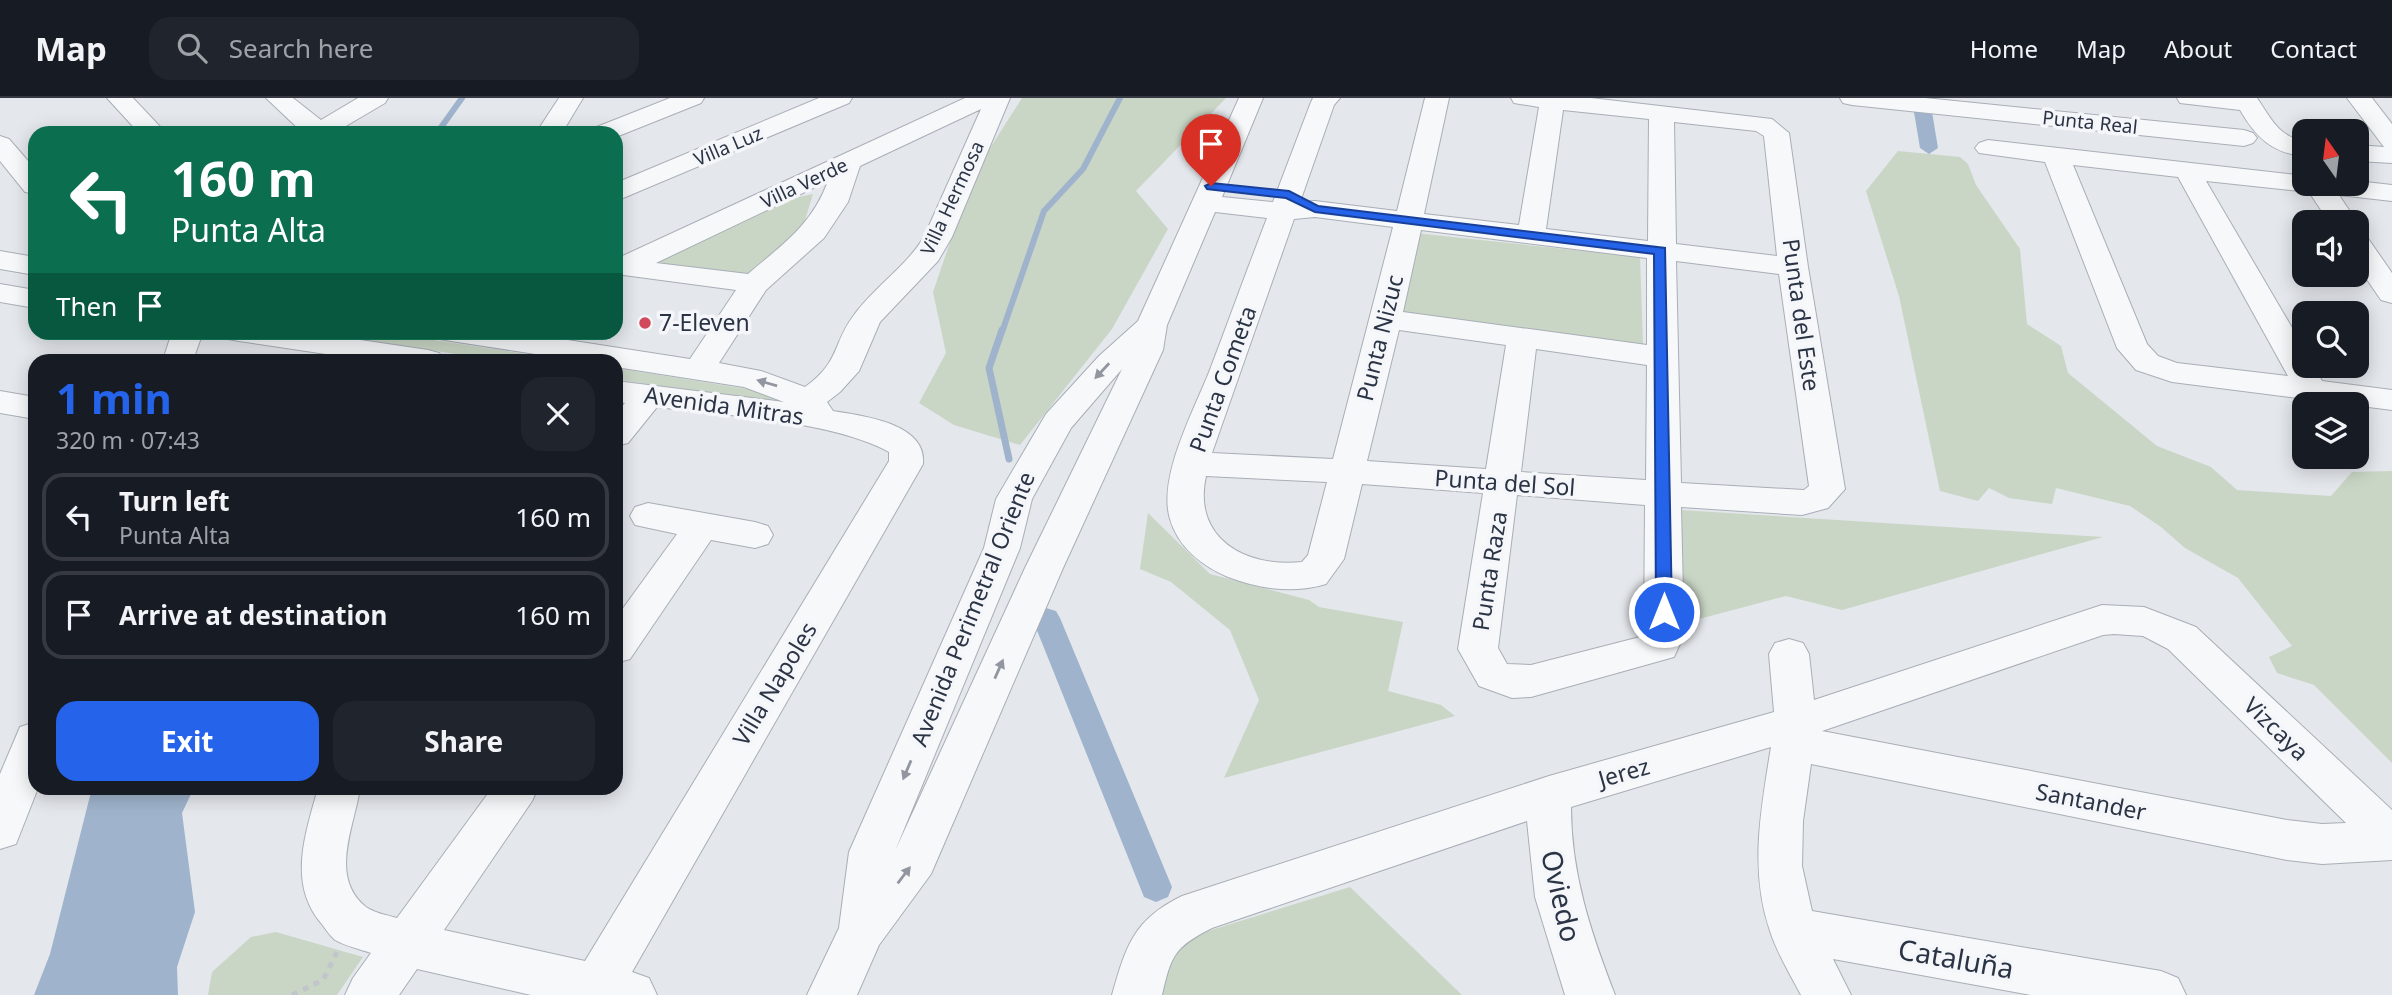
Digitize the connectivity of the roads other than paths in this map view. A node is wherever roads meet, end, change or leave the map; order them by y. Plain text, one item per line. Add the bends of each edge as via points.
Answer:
1 (118, 98) edge
2 (278, 98) edge
3 (376, 98) edge
4 (571, 98) edge
5 (692, 98) edge
6 (840, 98) edge
7 (985, 98) edge
8 (998, 98) edge
9 (1251, 98) edge
10 (1437, 98) edge
11 (1523, 98) edge
12 (1852, 98) edge
13 (2126, 98) edge
14 (2189, 98) edge
15 (2359, 98) edge
16 (1326, 100) edge
17 (1552, 101) junction
18 (2247, 101) edge
19 (2162, 105) dead end
20 (1661, 113) junction
21 (146, 126) edge
22 (311, 126) edge
23 (328, 126) edge
24 (555, 126) edge
25 (621, 126) edge
26 (2139, 127) junction
27 (1771, 128) joint
28 (2177, 131) junction
29 (2213, 134) junction
30 (2244, 138) dead end
31 (2392, 141) edge
32 (0, 144) edge
33 (2292, 147) edge
34 (1987, 148) dead end
35 (2370, 154) edge
36 (2392, 155) edge
37 (2056, 156) junction
38 (848, 162) junction
39 (2188, 170) junction
40 (2239, 176) junction
41 (28, 178) edge
42 (2292, 182) edge
43 (623, 190) edge
44 (2370, 191) edge
45 (2392, 193) edge
46 (1208, 195) junction
47 (2320, 196) edge
48 (1296, 205) junction
49 (2333, 210) edge
50 (1407, 221) junction
51 (1531, 235) junction
52 (1661, 251) junction
53 (0, 260) edge
54 (2369, 260) edge
55 (28, 265) edge
56 (623, 266) edge
57 (623, 267) edge
58 (1793, 267) junction
59 (755, 284) junction
60 (0, 293) edge
61 (2392, 294) edge
62 (28, 298) edge
63 (1386, 319) junction
64 (1152, 325) junction
65 (1522, 338) junction
66 (293, 340) edge
67 (440, 340) edge
68 (503, 340) edge
69 (388, 354) edge
70 (421, 354) edge
71 (595, 354) edge
72 (1662, 357) junction
73 (623, 358) edge
74 (699, 370) junction
75 (2311, 389) junction
76 (623, 392) edge
77 (648, 396) junction
78 (2392, 400) edge
79 (806, 411) junction
80 (623, 426) edge
81 (1108, 429) junction
82 (1193, 464) junction
83 (1347, 471) junction
84 (1504, 483) junction
85 (1664, 494) junction
86 (1816, 500) joint
87 (648, 516) dead end
88 (702, 526) junction
89 (755, 534) dead end
90 (1002, 548) junction
91 (1312, 574) joint
92 (2157, 623) joint
93 (623, 638) edge
94 (1789, 654) dead end
95 (1794, 733) junction
96 (28, 756) edge
97 (1549, 794) junction
98 (337, 795) edge
99 (512, 795) edge
100 (4, 811) edge
101 (2392, 839) edge
102 (862, 930) junction
103 (1793, 930) junction
104 (407, 944) junction
105 (607, 992) edge
106 (1140, 992) edge
107 (370, 995) edge
108 (832, 995) edge
109 (1590, 995) edge
110 (1826, 995) edge
111 (2161, 995) edge

1 - 21 street
2 - 22 street
3 - 23 street
4 - 24 street
5 - 25 street
6 - 43 street, Villa Luz
7 - 38 street, Villa Verde
8 - 79 street, Villa Hermosa via 932,249 866,319 843,371
9 - 46 street, Avenida Perimetral Oriente
10 - 50 street, Punta Nizuc
11 - 17 street
12 - 26 street, Punta Real
13 - 26 street
14 - 18 street
15 - 31 street
16 - 48 street, Punta Cometa
17 - 20 street
17 - 51 street
18 - 33 street via 2274,141
19 - 28 street
20 - 27 street
20 - 52 street
26 - 28 street, Punta Real
27 - 58 street, Punta del Este via 1777,138
28 - 29 street, Punta Real
29 - 30 street, Punta Real
29 - 40 street
32 - 41 street
34 - 37 street
35 - 36 street
37 - 39 street
37 - 75 street via 2133,348 2142,359 2172,372
38 - 56 street, Villa Verde
38 - 59 street via 834,202 814,232
39 - 40 street
39 - 75 street
40 - 42 street
44 - 45 street
46 - 48 street
46 - 64 street, Avenida Perimetral Oriente
47 - 49 street
48 - 50 street
48 - 82 street, Punta Cometa
50 - 51 street
50 - 63 street, Punta Nizuc
51 - 52 street
52 - 58 street
52 - 72 street
53 - 55 street
54 - 61 street
57 - 59 street
58 - 86 street, Punta del Este via 1827,489
59 - 74 street
60 - 62 street
63 - 65 street
63 - 83 street, Punta Nizuc
64 - 81 street, Avenida Perimetral Oriente via 1147,350
64 -> 90 street, Avenida Perimetral Oriente via 1110,363 1058,422 1014,499
65 - 72 street
65 - 84 street, Punta Raza
66 - 69 street
67 - 70 street
68 - 71 street, Avenida Mitras
72 - 85 street
73 - 74 street, Avenida Mitras
79 -> 74 street, Avenida Mitras via 768,383
75 - 78 street
76 - 77 street, Avenida Mitras
77 - 79 street, Avenida Mitras
77 - 80 street
79 - 105 street, Villa Napoles via 895,440 903,445 906,464
81 - 90 street via 1076,428 1059,437
102 -> 81 street, Avenida Perimetral Oriente via 915,860
82 - 83 street, Punta del Sol
82 - 91 street, Punta Cometa via 1184,497 1186,514 1213,554 1234,567 1287,576
83 - 84 street, Punta del Sol
83 - 91 street, Punta Nizuc via 1325,559
84 - 85 street, Punta del Sol
84 - 85 street, Punta Raza via 1478,649 1493,675 1512,682 1531,681 1660,646 1664,635
85 - 86 street, Punta del Sol via 1791,503
87 - 88 street
88 - 89 street
88 - 93 street
90 -> 102 street, Avenida Perimetral Oriente via 872,852
92 - 95 street, Jerez via 2128,617 2102,620
92 - 101 street, Vizcaya via 2182,638
94 - 95 street
95 - 97 street, Jerez
95 - 101 street, Santander via 2287,840 2322,844
95 - 103 street via 1779,866
96 - 100 street
97 - 106 street, Jerez via 1180,920 1152,948 1143,967
97 - 109 street, Oviedo via 1552,878
98 - 104 street via 323,857 331,901 351,924
99 - 104 street
102 - 108 street, Avenida Perimetral Oriente
103 - 110 street
103 - 111 street, Cataluña
104 - 105 street
104 - 107 street

